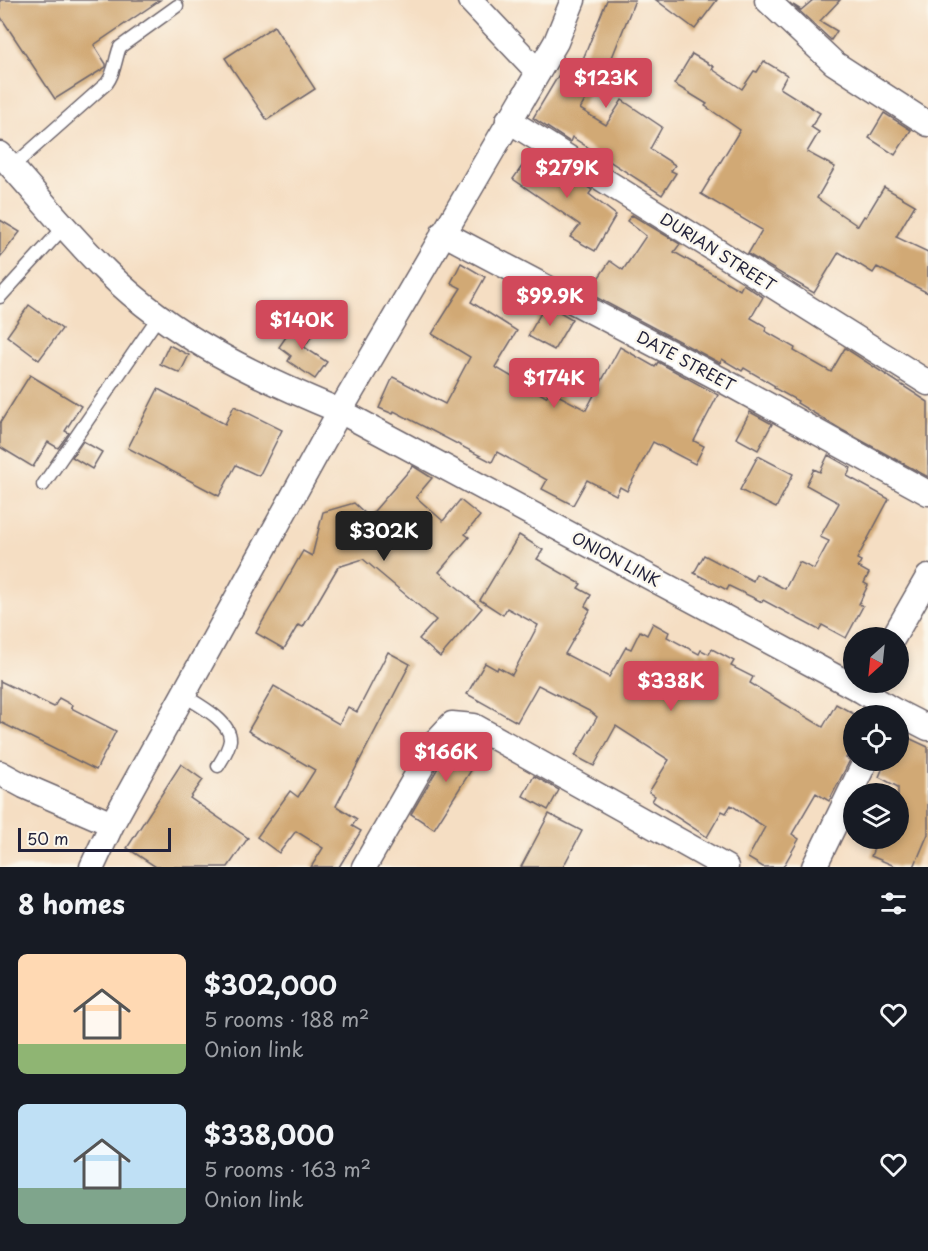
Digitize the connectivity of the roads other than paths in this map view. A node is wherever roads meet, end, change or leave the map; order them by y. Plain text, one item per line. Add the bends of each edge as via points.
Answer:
1 (470, 0) edge
2 (573, 0) edge
3 (767, 0) edge
4 (177, 6) dead end
5 (538, 72) junction
6 (508, 120) junction
7 (928, 124) edge
8 (6, 161) edge
9 (65, 226) junction
10 (443, 233) junction
11 (0, 297) edge
12 (159, 316) junction
13 (928, 383) edge
14 (340, 411) junction
15 (43, 485) dead end
16 (928, 493) edge
17 (928, 577) edge
18 (899, 627) edge
19 (843, 675) edge
20 (871, 693) edge
21 (183, 695) junction
22 (882, 705) edge
23 (909, 720) edge
24 (928, 728) edge
25 (218, 766) dead end
26 (861, 771) edge
27 (0, 773) edge
28 (112, 824) junction
29 (92, 867) edge
30 (364, 867) edge
31 (726, 867) edge
32 (814, 867) edge

1 - 5 street
2 - 5 street via 556,42
3 - 7 street via 834,63
4 - 8 lane via 120,47 113,76 107,83
5 - 6 street
6 - 10 street
6 - 13 street, DURIAN STREET
8 - 9 street, ONION LINK
9 - 11 lane
9 - 12 street, ONION LINK via 107,273
10 - 14 street
10 - 16 street, DATE STREET
12 - 14 street, ONION LINK via 214,353
12 - 15 lane
14 - 19 street, ONION LINK
14 - 21 street
17 - 18 street
20 - 22 street, ONION LINK
21 - 25 lane via 223,723 229,733 230,741
21 - 28 street
23 - 24 street, ONION LINK
26 - 32 street
27 - 28 street
28 - 29 street
30 - 31 street via 437,740 453,724 474,726

